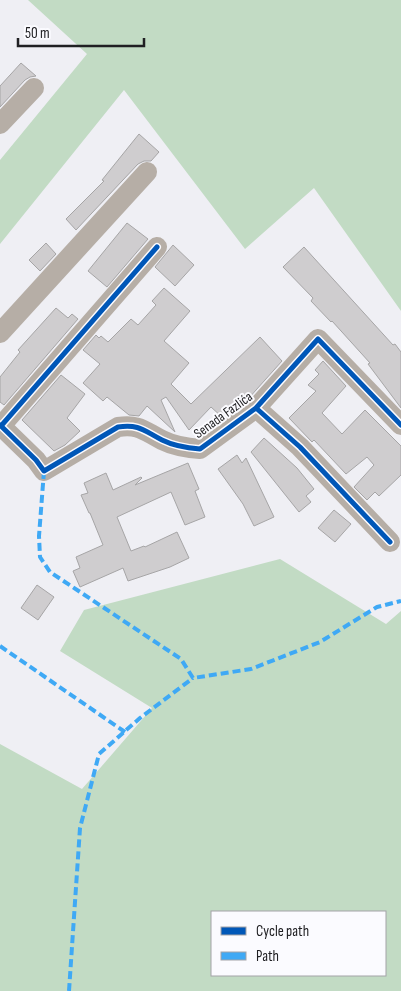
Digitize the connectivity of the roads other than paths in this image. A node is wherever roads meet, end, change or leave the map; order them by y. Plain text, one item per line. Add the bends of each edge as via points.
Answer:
1 (34, 88) dead end
2 (0, 124) edge
3 (147, 172) dead end
4 (157, 247) dead end
5 (0, 333) edge
6 (256, 408) junction
7 (1, 426) edge
8 (401, 426) edge
9 (390, 542) dead end

1 - 2 street
3 - 5 street
4 - 7 street, Senada Fazlića
6 - 7 street, Senada Fazlića via 200,448 179,446 130,425 118,427 44,471
6 - 8 street, Senada Fazlića via 318,338
6 - 9 street via 300,447

